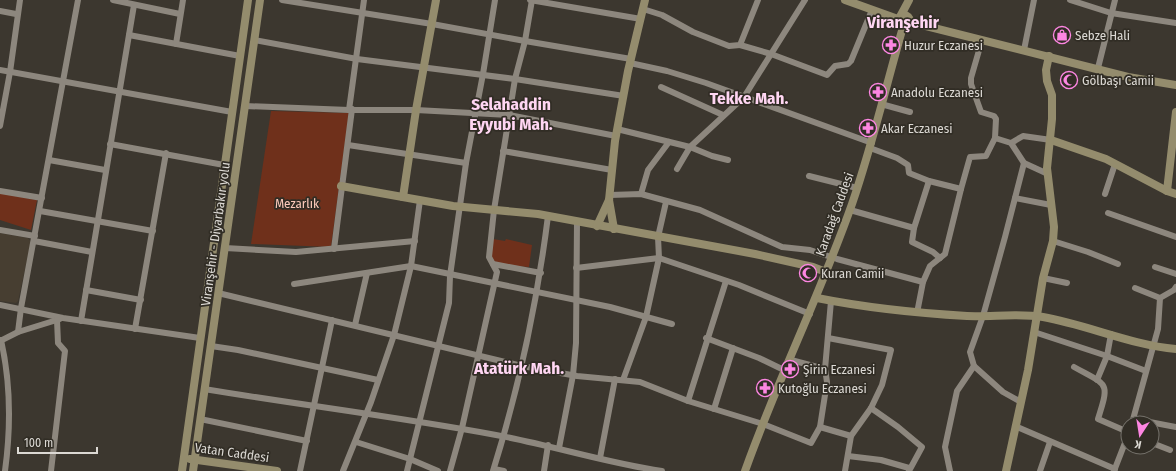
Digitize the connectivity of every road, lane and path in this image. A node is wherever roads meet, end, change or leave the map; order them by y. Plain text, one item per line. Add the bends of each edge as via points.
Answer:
1 (20, 0) edge
2 (78, 0) edge
3 (113, 0) edge
4 (183, 0) edge
5 (248, 0) edge
6 (260, 0) edge
7 (282, 0) edge
8 (364, 0) edge
9 (436, 0) edge
10 (494, 0) edge
11 (531, 0) edge
12 (645, 0) edge
13 (758, 0) edge
14 (805, 0) edge
15 (845, 0) edge
16 (909, 0) edge
17 (1034, 0) edge
18 (1070, 0) edge
19 (1115, 0) edge
20 (134, 5) junction
21 (643, 9) junction
22 (872, 10) junction
23 (0, 12) edge
24 (363, 13) junction
25 (1111, 13) junction
26 (16, 14) junction
27 (180, 14) junction
28 (641, 19) junction
29 (904, 20) junction
30 (1176, 23) edge
31 (432, 24) junction
32 (489, 34) junction
33 (129, 35) junction
34 (254, 40) junction
35 (982, 40) junction
36 (525, 41) junction
37 (176, 44) junction
38 (740, 45) junction
39 (1024, 50) junction
40 (772, 54) junction
41 (240, 56) junction
42 (1049, 56) junction
43 (357, 58) junction
44 (631, 61) junction
45 (425, 68) junction
46 (1098, 68) junction
47 (0, 70) edge
48 (10, 72) junction
49 (483, 74) junction
50 (515, 79) junction
51 (63, 82) junction
52 (1176, 85) edge
53 (661, 87) dead end
54 (119, 90) junction
55 (624, 96) junction
56 (744, 97) junction
57 (881, 104) junction
58 (245, 106) junction
59 (351, 110) junction
60 (416, 110) junction
61 (232, 112) junction
62 (910, 112) dead end
63 (1176, 112) edge
64 (474, 114) junction
65 (509, 115) junction
66 (723, 115) junction
67 (0, 125) edge
68 (616, 133) junction
69 (995, 138) junction
70 (1174, 138) edge
71 (1051, 140) junction
72 (669, 142) junction
73 (1011, 143) junction
74 (110, 144) junction
75 (348, 144) junction
76 (871, 146) junction
77 (690, 147) junction
78 (502, 151) junction
79 (410, 153) junction
80 (166, 154) junction
81 (49, 160) junction
82 (728, 160) dead end
83 (466, 163) junction
84 (1024, 163) junction
85 (1116, 164) junction
86 (1173, 164) edge
87 (224, 165) junction
88 (678, 169) dead end
89 (105, 170) junction
90 (612, 170) junction
91 (1048, 174) junction
92 (809, 176) dead end
93 (929, 181) junction
94 (341, 186) junction
95 (857, 188) junction
96 (961, 188) junction
97 (0, 191) edge
98 (1166, 191) junction
99 (641, 194) junction
100 (1105, 194) dead end
101 (1176, 194) edge
102 (403, 197) junction
103 (42, 198) junction
104 (610, 198) junction
105 (1015, 198) junction
106 (420, 200) junction
107 (666, 202) junction
108 (1051, 205) junction
109 (461, 207) junction
110 (494, 210) junction
111 (850, 210) junction
112 (40, 211) junction
113 (1108, 213) dead end
114 (548, 216) junction
115 (96, 221) junction
116 (577, 222) junction
117 (597, 226) junction
118 (914, 228) junction
119 (614, 229) junction
120 (0, 230) edge
121 (153, 231) junction
122 (658, 237) junction
123 (1176, 237) edge
124 (35, 239) junction
125 (415, 241) junction
126 (1053, 241) junction
127 (225, 248) junction
128 (795, 248) junction
129 (334, 249) junction
130 (92, 252) junction
131 (832, 256) junction
132 (659, 258) junction
133 (940, 258) junction
134 (792, 262) junction
135 (493, 264) junction
136 (1118, 264) dead end
137 (411, 266) junction
138 (1155, 267) dead end
139 (576, 268) junction
140 (826, 272) junction
141 (367, 273) junction
142 (541, 273) junction
143 (1176, 274) edge
144 (450, 276) junction
145 (1043, 278) junction
146 (726, 281) junction
147 (923, 282) junction
148 (1067, 283) dead end
149 (294, 284) dead end
150 (495, 285) junction
151 (1176, 287) edge
152 (1135, 288) dead end
153 (86, 290) junction
154 (218, 293) junction
155 (537, 293) junction
156 (816, 298) junction
157 (1160, 298) junction
158 (141, 300) junction
159 (576, 300) junction
160 (831, 301) junction
161 (0, 305) edge
162 (21, 308) junction
163 (917, 313) junction
164 (810, 314) junction
165 (983, 316) junction
166 (1037, 316) junction
167 (646, 317) junction
168 (60, 319) junction
169 (332, 320) junction
170 (81, 321) junction
171 (672, 324) dead end
172 (355, 325) junction
173 (135, 329) junction
174 (18, 332) junction
175 (1034, 332) junction
176 (1111, 334) junction
177 (394, 335) junction
178 (200, 338) junction
179 (706, 338) junction
180 (828, 338) junction
181 (0, 341) edge
182 (210, 346) junction
183 (438, 346) junction
184 (1152, 347) junction
185 (733, 348) junction
186 (1176, 349) edge
187 (479, 356) junction
188 (1107, 356) junction
189 (791, 360) junction
190 (522, 366) junction
191 (974, 366) junction
192 (321, 368) junction
193 (1074, 368) dead end
194 (826, 369) junction
195 (786, 371) junction
196 (1146, 372) junction
197 (573, 375) junction
198 (615, 379) junction
199 (378, 380) junction
200 (623, 380) junction
201 (1097, 380) junction
202 (204, 389) junction
203 (688, 401) junction
204 (1021, 402) junction
205 (312, 406) junction
206 (870, 408) junction
207 (714, 409) junction
208 (367, 414) junction
209 (1135, 415) edge
210 (200, 419) junction
211 (419, 422) junction
212 (763, 424) junction
213 (1160, 425) edge
214 (1015, 426) junction
215 (820, 427) junction
216 (1176, 427) edge
217 (462, 428) junction
218 (1120, 429) edge
219 (504, 436) junction
220 (851, 436) junction
221 (307, 442) junction
222 (356, 442) junction
223 (1050, 442) junction
224 (548, 445) junction
225 (1160, 446) edge
226 (559, 448) junction
227 (1170, 450) dead end
228 (1120, 455) edge
229 (848, 456) junction
230 (184, 458) junction
231 (600, 458) junction
232 (194, 459) junction
233 (410, 459) junction
234 (630, 469) edge
235 (263, 470) edge
236 (494, 470) edge
237 (909, 470) edge
238 (1115, 470) edge
239 (5, 471) edge
240 (51, 471) edge
241 (182, 471) edge
242 (193, 471) edge
243 (277, 471) edge
244 (300, 471) edge
245 (343, 471) edge
246 (407, 471) edge
247 (438, 471) edge
248 (450, 471) edge
249 (504, 471) edge
250 (544, 471) edge
251 (662, 471) edge
252 (745, 471) edge
253 (845, 471) edge
254 (950, 471) edge
255 (1006, 471) edge
256 (1040, 471) edge

1 - 26 street
2 - 51 street
3 - 20 street
4 - 27 street
5 - 41 street, Viranşehir - Diyarbakır yolu
6 - 34 street, Viranşehir - Diyarbakır yolu
7 - 24 street
8 - 24 street
9 - 31 street
10 - 32 street
11 - 28 street
11 - 36 street
12 - 21 street
13 - 38 street
14 - 40 street
15 - 22 street
16 - 29 street, Karadağ Caddesi
17 - 39 street
18 - 25 street
19 - 25 street
20 - 27 street
20 - 33 street
21 - 28 street
21 - 38 street via 729,46
22 - 29 street
22 - 40 street via 851,61 835,66 827,75
23 - 26 street
24 - 31 street
24 - 43 street
25 - 30 street
25 - 46 street
26 - 48 street
27 - 37 street
28 - 44 street
29 - 35 street
29 - 57 street, Karadağ Caddesi
31 - 32 street
31 - 45 street
32 - 36 street
32 - 49 street
33 - 37 street
33 - 54 street
34 - 43 street
34 - 58 street, Viranşehir - Diyarbakır yolu
35 - 39 street
35 - 69 street via 972,71 971,84 981,112 996,119
36 - 44 street
36 - 50 street
37 - 41 street
38 - 40 street
39 - 42 street
40 - 56 street
41 - 61 street, Viranşehir - Diyarbakır yolu
42 - 46 street
42 - 71 street via 1046,70 1052,95
43 - 45 street
43 - 59 street
44 - 55 street
44 - 56 street
45 - 49 street
45 - 60 street
46 - 52 street via 1128,77
47 - 48 street
48 - 51 street
48 - 67 street
49 - 50 street
49 - 64 street
50 - 55 street
50 - 65 street
51 - 54 street
51 - 81 street
53 - 66 street
54 - 61 street
54 - 74 street
55 - 68 street
56 - 66 street
56 - 76 street
57 - 62 street
57 - 76 street, Karadağ Caddesi
58 - 59 street
58 - 127 street, Viranşehir - Diyarbakır yolu
59 - 60 street
59 - 75 street
60 - 64 street
60 - 79 street
61 - 87 street, Viranşehir - Diyarbakır yolu
63 - 70 street
64 - 65 street
64 - 83 street
65 - 68 street
65 - 78 street
66 - 77 street
68 - 72 street
68 - 90 street
69 - 73 street
69 - 96 street via 986,156 970,157
70 - 86 street
71 - 73 street via 1024,136
71 - 85 street
71 - 91 street
72 - 77 street
72 - 99 street via 648,170
73 - 84 street
74 - 80 street
74 - 89 street
75 - 79 street
75 - 94 street
76 - 93 street via 908,165 909,173
76 - 95 street, Karadağ Caddesi
77 - 82 street
77 - 88 street
78 - 90 street
78 - 110 street
79 - 83 street
79 - 102 street
80 - 87 street
80 - 121 street
81 - 89 street
81 - 103 street
83 - 109 street
84 - 91 street
84 - 105 street
85 - 98 street
85 - 100 street
86 - 98 street
87 - 178 street, Viranşehir - Diyarbakır yolu
89 - 115 street
90 - 104 street
91 - 108 street
92 - 95 street
93 - 96 street
93 - 118 street
94 - 102 street
94 - 129 street
95 - 111 street, Karadağ Caddesi
96 - 133 street via 945,254
97 - 103 street
98 - 101 street
99 - 104 street
99 - 107 street
102 - 106 street
103 - 112 street
104 - 117 street
104 - 119 street
105 - 108 street
105 - 165 street
106 - 109 street
106 - 125 street
107 - 122 street
107 - 128 street via 700,210 782,247
108 - 126 street
109 - 110 street
109 - 144 street
110 - 114 street
110 - 135 street via 489,257
111 - 118 street
111 - 131 street, Karadağ Caddesi
112 - 115 street
112 - 124 street
113 - 123 street
114 - 116 street
114 - 142 street
115 - 121 street
115 - 130 street
116 - 117 street
116 - 139 street
117 - 119 street
118 - 133 street via 912,242
119 - 122 street
120 - 124 street
121 - 158 street
122 - 132 street
122 - 134 street
124 - 130 street
124 - 162 street
125 - 129 street
125 - 137 street
126 - 136 street
126 - 145 street
127 - 129 street via 296,252
127 - 154 street, Viranşehir - Diyarbakır yolu
128 - 131 street
128 - 134 street
130 - 153 street
131 - 140 street, Karadağ Caddesi
131 - 147 street
132 - 139 street
132 - 146 street
132 - 167 street
133 - 147 street via 930,266
134 - 140 street
135 - 142 street
135 - 150 street via 497,272
137 - 141 street
137 - 144 street
137 - 177 street
138 - 143 street
139 - 159 street
140 - 156 street, Karadağ Caddesi
141 - 149 street
141 - 172 street
142 - 155 street
144 - 150 street
144 - 183 street via 449,303
145 - 148 street
145 - 166 street
146 - 164 street
146 - 179 street
147 - 163 street
150 - 155 street
150 - 187 street
151 - 157 street
152 - 157 street
153 - 158 street
153 - 170 street
154 - 169 street
154 - 182 street, Viranşehir - Diyarbakır yolu
155 - 159 street
155 - 190 street
156 - 160 street
156 - 164 street, Karadağ Caddesi
157 - 184 street via 1158,329
158 - 173 street
159 - 167 street
159 - 197 street
160 - 163 street
160 - 180 street
161 - 162 street
162 - 168 street
162 - 174 street
163 - 165 street
164 - 189 street, Karadağ Caddesi
165 - 166 street
165 - 191 street via 970,352
166 - 175 street
166 - 176 street
167 - 171 street
167 - 200 street
168 - 170 street
168 - 174 street
168 - 240 street via 58,343 65,351
169 - 172 street
169 - 192 street
170 - 173 street
172 - 177 street
173 - 178 street
174 - 181 street
175 - 188 street
175 - 204 street
176 - 184 street
176 - 188 street
177 - 183 street
177 - 199 street
178 - 230 street, Viranşehir - Diyarbakır yolu
179 - 185 street
179 - 203 street
180 - 194 street
180 - 206 street via 891,350 882,385
181 - 239 street via 8,369 8,448
182 - 192 street
182 - 202 street, Viranşehir - Diyarbakır yolu
183 - 187 street
183 - 211 street
184 - 186 street
184 - 196 street
185 - 195 street
185 - 207 street
187 - 190 street
187 - 217 street
188 - 196 street
188 - 201 street
189 - 194 street
189 - 195 street, Karadağ Caddesi
190 - 197 street
190 - 219 street
191 - 204 street via 1003,392
191 - 254 street via 957,391 945,447
192 - 199 street
192 - 205 street
193 - 201 street
194 - 215 street via 827,382
195 - 212 street, Karadağ Caddesi
196 - 209 street
197 - 198 street
197 - 226 street
198 - 200 street
198 - 231 street
199 - 208 street
200 - 203 street via 640,382
201 - 218 street via 1105,388 1106,393 1098,419
202 - 205 street
202 - 210 street, Viranşehir - Diyarbakır yolu
203 - 207 street
204 - 214 street
205 - 208 street
205 - 221 street
206 - 220 street
206 - 237 street via 898,427 922,448
207 - 212 street
208 - 211 street
208 - 222 street
210 - 221 street
210 - 232 street, Viranşehir - Diyarbakır yolu
211 - 217 street
211 - 233 street
212 - 215 street via 810,443
212 - 252 street, Karadağ Caddesi
213 - 216 street
214 - 223 street
214 - 255 street
215 - 220 street
217 - 219 street
217 - 248 street
219 - 224 street
219 - 236 street
220 - 229 street
221 - 244 street
222 - 233 street
222 - 245 street
223 - 238 street
223 - 256 street
224 - 226 street
224 - 250 street
225 - 227 street
226 - 231 street
228 - 238 street
229 - 237 street via 881,460
229 - 253 street
230 - 232 street, Vatan Caddesi
230 - 241 street, Viranşehir - Diyarbakır yolu
231 - 234 street
232 - 235 street, Vatan Caddesi
232 - 242 street, Viranşehir - Diyarbakır yolu
233 - 246 street
233 - 247 street
234 - 251 street
235 - 243 street, Vatan Caddesi
236 - 249 street

